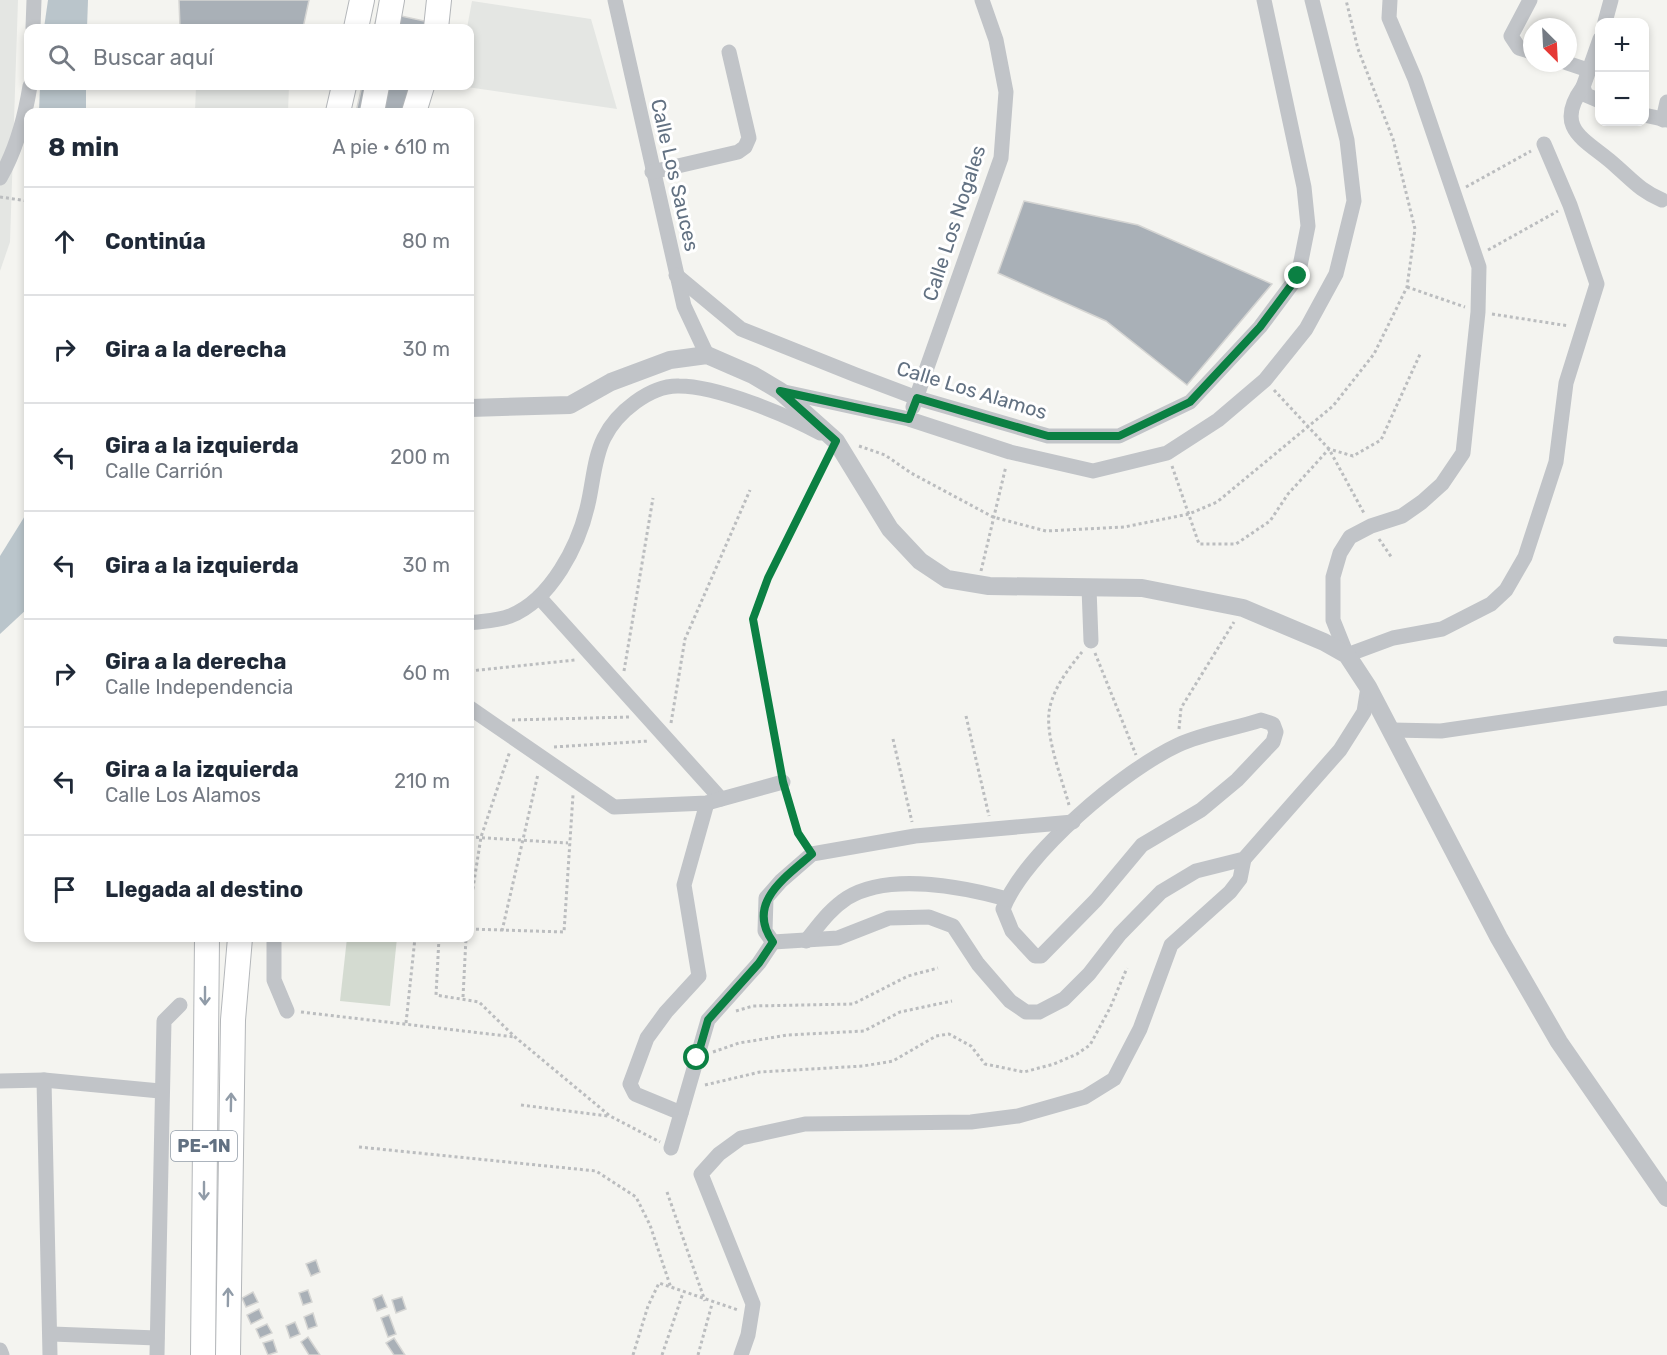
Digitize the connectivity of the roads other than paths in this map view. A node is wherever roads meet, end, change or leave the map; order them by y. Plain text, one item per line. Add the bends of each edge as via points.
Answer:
1 (34, 0) edge
2 (362, 0) edge
3 (392, 0) edge
4 (440, 0) edge
5 (615, 0) edge
6 (982, 0) edge
7 (1264, 0) edge
8 (1312, 0) edge
9 (1390, 0) edge
10 (1530, 0) edge
11 (1611, 0) edge
12 (1606, 18) edge
13 (33, 24) edge
14 (357, 24) edge
15 (388, 24) edge
16 (437, 24) edge
17 (1523, 49) edge
18 (1595, 50) edge
19 (729, 52) dead end
20 (1577, 66) edge
21 (1588, 70) junction
22 (29, 90) edge
23 (343, 90) edge
24 (376, 90) edge
25 (421, 90) edge
26 (1590, 94) edge
27 (1667, 102) edge
28 (27, 108) edge
29 (339, 108) edge
30 (373, 108) edge
31 (415, 108) edge
32 (24, 117) edge
33 (1649, 117) edge
34 (1665, 120) edge
35 (1545, 144) road end
36 (652, 172) junction
37 (0, 178) edge
38 (1662, 200) dead end
39 (676, 275) junction
40 (707, 355) junction
41 (780, 391) junction
42 (917, 398) junction
43 (474, 408) edge
44 (909, 419) junction
45 (836, 441) junction
46 (1089, 588) junction
47 (538, 597) junction
48 (474, 622) edge
49 (1617, 640) dead end
50 (1091, 641) road end
51 (1667, 643) edge
52 (1347, 655) junction
53 (1368, 687) junction
54 (1667, 698) edge
55 (474, 711) edge
56 (1392, 730) junction
57 (783, 782) road end
58 (714, 801) junction
59 (1073, 822) junction
60 (1244, 859) junction
61 (1007, 899) junction
62 (806, 941) junction
63 (207, 942) edge
64 (240, 942) edge
65 (274, 942) edge
66 (773, 942) junction
67 (180, 1005) dead end
68 (287, 1011) road end
69 (44, 1080) junction
70 (0, 1081) edge
71 (160, 1091) junction
72 (681, 1113) junction
73 (671, 1148) road end
74 (1667, 1198) edge
75 (52, 1334) junction
76 (157, 1338) junction
77 (0, 1350) edge
78 (2, 1355) edge
79 (51, 1355) edge
80 (157, 1355) edge
81 (203, 1355) edge
82 (228, 1355) edge
83 (741, 1355) edge

1 - 13 street
2 - 14 highway
3 - 15 highway
4 - 16 highway
5 - 36 street, Calle Los Sauces
6 - 42 street, Calle Los Nogales via 996,40 1006,92 1001,158
7 - 42 street, Calle Los Alamos via 1304,187 1308,226 1298,276 1260,327 1190,402 1119,436 1048,436
8 - 44 street via 1347,141 1354,201 1336,274 1306,329 1265,380 1218,420 1167,453 1093,471 1010,452
9 - 52 street via 1389,18 1415,79 1479,267 1478,312 1462,453 1442,484 1422,502 1402,516 1371,525 1350,537 1340,553 1334,577 1333,620
10 - 17 street via 1510,36
11 - 12 street
18 - 21 street
19 - 36 street via 749,138 745,147 738,152
20 - 21 street
21 - 26 street
22 - 28 street
23 - 29 highway
24 - 30 highway
25 - 31 highway
26 - 38 street via 1573,101 1576,134 1618,167 1630,182
27 - 34 street
32 - 37 street
33 - 34 street
35 - 52 street via 1597,284 1566,383 1556,462 1525,557 1506,590 1491,604 1442,629 1393,638
36 - 39 street, Calle Los Sauces
39 - 40 street, Calle Los Sauces via 684,306
39 - 42 street, Calle Los Alamos via 741,329
40 - 41 street
40 - 43 street via 670,360 610,382 570,405
41 - 44 street
41 - 45 street
42 - 44 street, Calle Los Nogales
45 - 46 street via 891,529 920,561 947,579 978,584
45 - 47 street via 744,401 691,387 661,389 624,410 604,438 577,539 555,579
46 - 50 street
46 - 52 street via 1142,588 1244,608
47 - 48 street via 510,616
47 - 58 street via 669,739
49 - 51 lane
52 - 53 street
53 - 56 street
53 - 60 street via 1364,712 1340,750
54 - 56 street via 1441,731
55 - 58 street via 618,808
56 - 74 street via 1499,938 1559,1042
57 - 58 street
58 - 72 street via 684,885 699,975 647,1038 630,1084 635,1094
59 - 61 street via 1039,856
59 - 61 street via 1140,765 1177,746 1261,720 1273,724 1274,742 1237,780 1201,810 1142,845 1041,956 1035,956 1005,920 1003,909
59 - 66 street via 915,836 812,854 766,898 765,931
60 - 62 street via 1196,871 1161,892 1064,999 1039,1012 1026,1012 1010,1001 978,964 954,926 929,917 890,918 838,938
60 - 83 street via 1240,879 1230,892 1171,945 1140,1029 1114,1079 1085,1097 1029,1114 970,1122 805,1124 741,1138 719,1154 701,1174 753,1304
61 - 62 street via 962,887 894,884 850,896 831,909
62 - 66 street
63 -> 81 highway, PE-1N
82 -> 64 highway, PE-1N via 232,1029
65 - 68 street via 274,980
66 - 72 street via 708,1020
67 - 71 street via 164,1021
69 - 70 street
69 - 71 street
69 - 75 street
71 - 76 street
72 - 73 street
75 - 76 street
75 - 79 street
76 - 80 street
77 - 78 street

